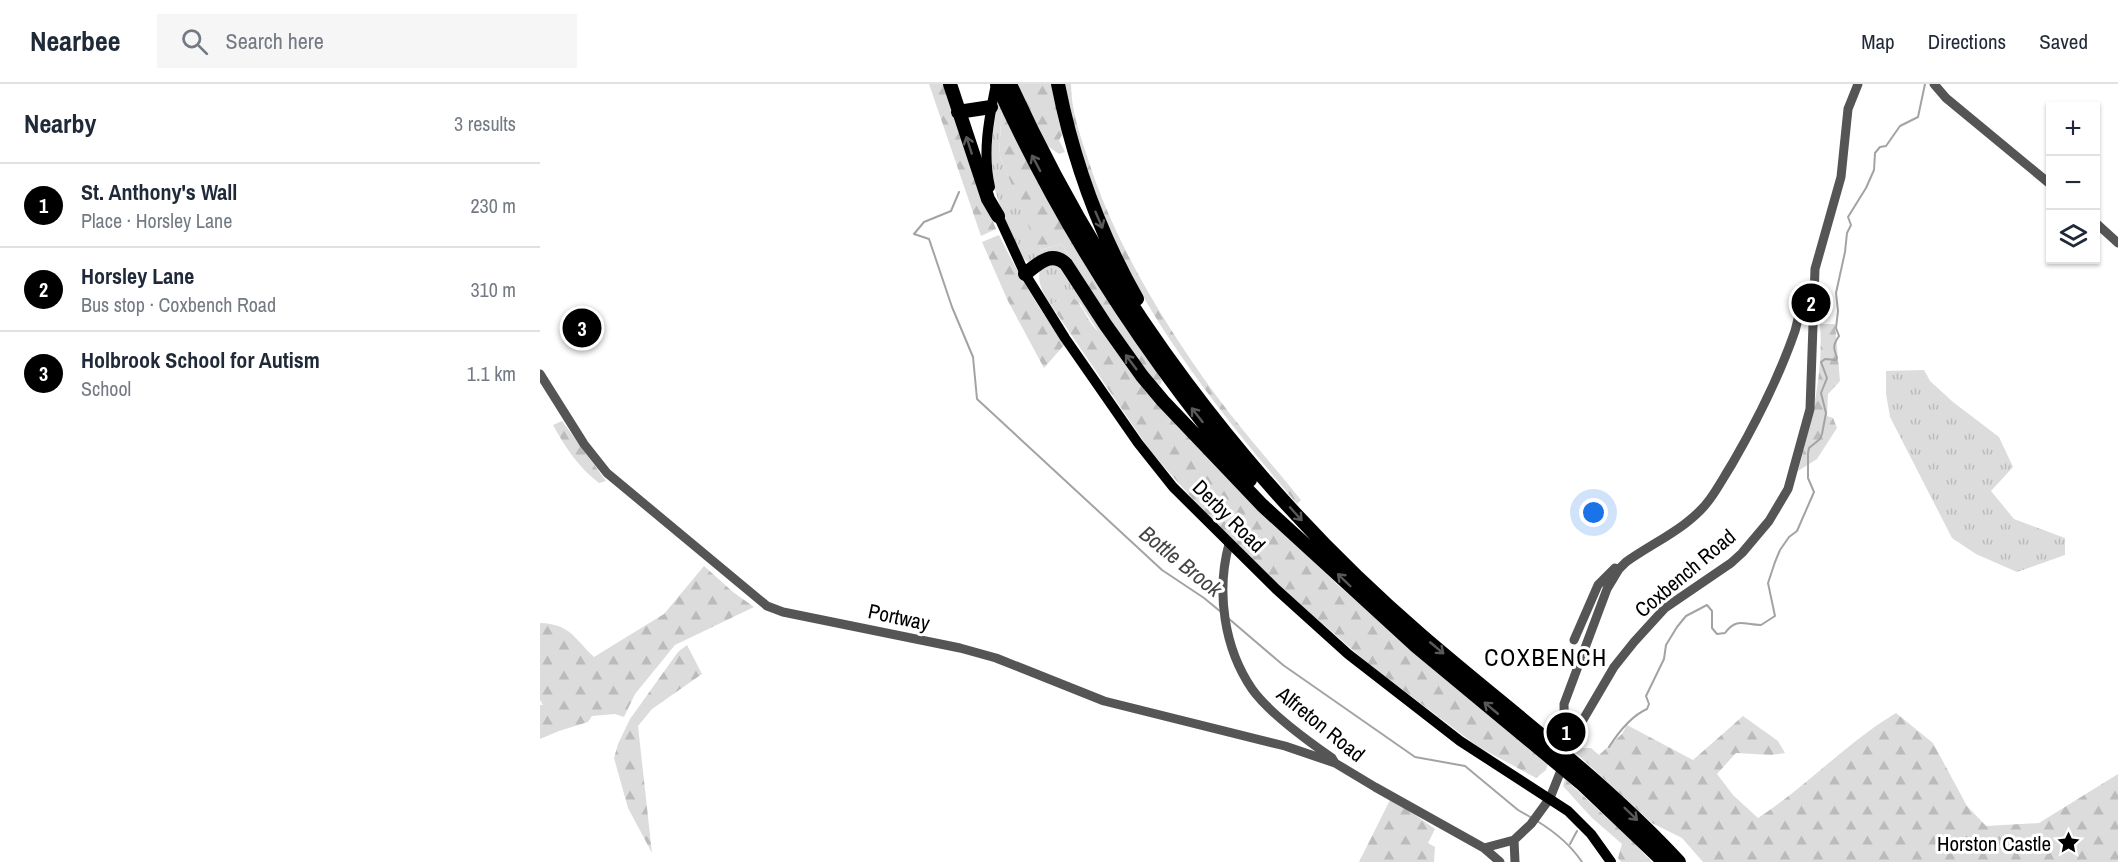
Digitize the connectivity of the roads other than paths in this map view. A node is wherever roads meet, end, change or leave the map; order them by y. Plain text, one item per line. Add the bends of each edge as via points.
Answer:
1 (950, 84) edge
2 (997, 84) edge
3 (1010, 84) edge
4 (1058, 84) edge
5 (1858, 84) edge
6 (1934, 84) edge
7 (991, 107) junction
8 (1015, 109) junction
9 (958, 112) junction
10 (2046, 181) edge
11 (998, 216) junction
12 (2100, 227) edge
13 (2118, 243) edge
14 (1025, 274) junction
15 (1813, 289) junction
16 (540, 374) edge
17 (1257, 471) junction
18 (1302, 540) junction
19 (1229, 544) junction
20 (1619, 569) junction
21 (1574, 640) dead end
22 (1577, 730) junction
23 (1538, 740) junction
24 (1335, 763) junction
25 (1584, 779) junction
26 (1550, 798) junction
27 (1514, 840) junction
28 (1484, 848) junction
29 (1500, 862) edge
30 (1515, 862) edge
31 (1611, 862) edge
32 (1664, 862) edge
33 (1679, 862) edge

1 - 9 highway
2 - 7 main road, Derby Road
2 - 8 highway
3 - 8 highway
4 -> 17 highway via 1083,178 1127,281 1168,347
5 - 15 street, Coxbench Road via 1848,109 1841,177 1819,251
6 - 10 street
7 - 9 highway
7 - 11 main road, Derby Road via 986,133 987,172
8 - 17 highway via 1121,289 1173,365
18 -> 8 highway via 1219,443 1111,294 1073,231
11 -> 9 highway via 988,199
11 - 14 main road, Derby Road
12 - 13 street
18 -> 14 highway via 1262,505 1163,401 1120,348 1066,264 1051,258
14 - 19 main road, Derby Road via 1144,452
15 - 20 street via 1770,391 1710,499 1687,524
15 - 22 street, Coxbench Road via 1810,409 1791,481 1777,509 1731,563 1654,618 1614,667
16 - 24 street, Portway via 607,473 767,606 978,653 1104,702 1285,746
17 -> 23 highway via 1372,590
23 -> 18 highway via 1416,646
19 - 24 street, Alfreton Road via 1223,568 1224,609 1240,669 1272,710
19 - 26 main road, Derby Road via 1323,632 1410,703 1475,753
20 - 21 street via 1615,568 1598,585
20 - 22 street via 1607,589 1564,704 1565,721
22 - 26 street, Coxbench Road
23 - 25 highway
24 - 28 street, Alfreton Road
25 - 32 highway
25 -> 33 highway
26 - 27 street, Coxbench Road
26 - 31 main road, Derby Road via 1585,827
27 - 28 street
27 - 30 street
28 - 29 street, Alfreton Road

